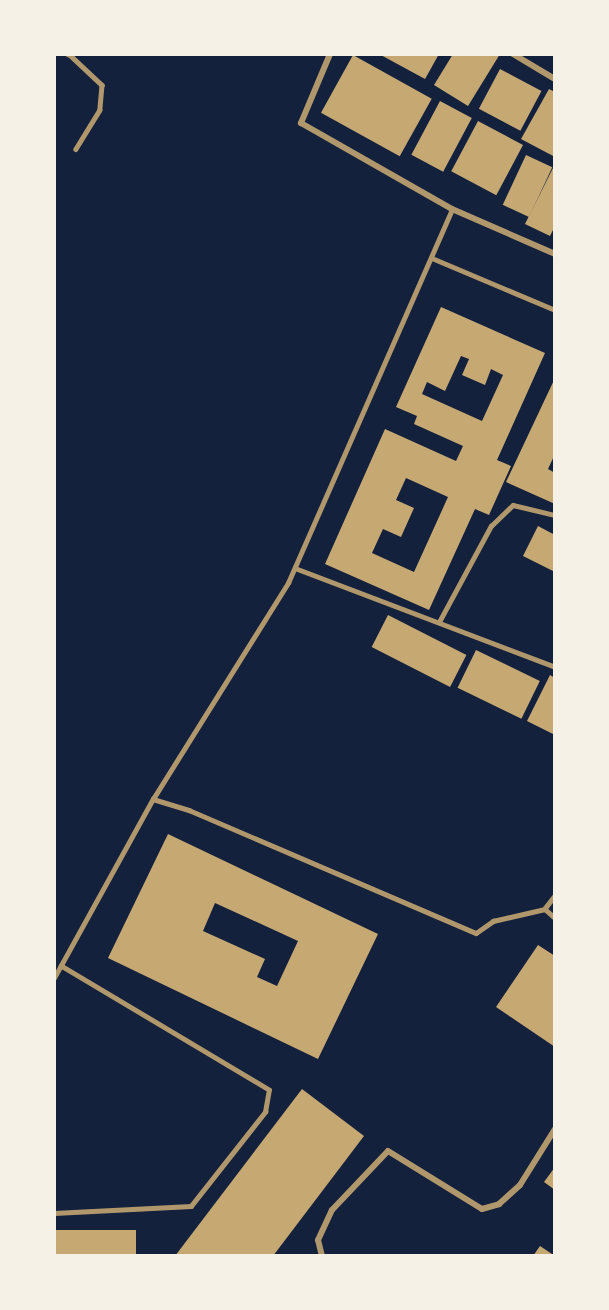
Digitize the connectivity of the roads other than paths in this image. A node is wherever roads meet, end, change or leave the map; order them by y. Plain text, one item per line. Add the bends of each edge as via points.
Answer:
1 (330, 54) edge
2 (513, 54) edge
3 (69, 55) edge
4 (555, 79) edge
5 (76, 149) dead end
6 (452, 208) junction
7 (555, 254) edge
8 (432, 258) junction
9 (555, 310) edge
10 (555, 514) edge
11 (295, 568) junction
12 (439, 622) junction
13 (555, 667) edge
14 (153, 799) junction
15 (555, 896) edge
16 (545, 909) junction
17 (555, 918) edge
18 (61, 966) junction
19 (54, 978) edge
20 (555, 1129) edge
21 (54, 1213) edge
22 (322, 1256) edge

1 - 6 street via 301,123
2 - 4 street
3 - 5 lane via 102,85 100,110
6 - 7 street
6 - 8 lane
8 - 9 lane
8 - 11 lane
10 - 12 lane via 513,505 490,526
11 - 12 lane
11 - 14 lane
12 - 13 lane
14 - 16 lane via 210,818 476,933 493,921
14 - 18 lane
15 - 16 lane
16 - 17 lane
18 - 19 lane
18 - 21 lane via 269,1090 265,1112 191,1206
20 - 22 street via 520,1185 499,1204 482,1209 388,1151 332,1210 318,1240

